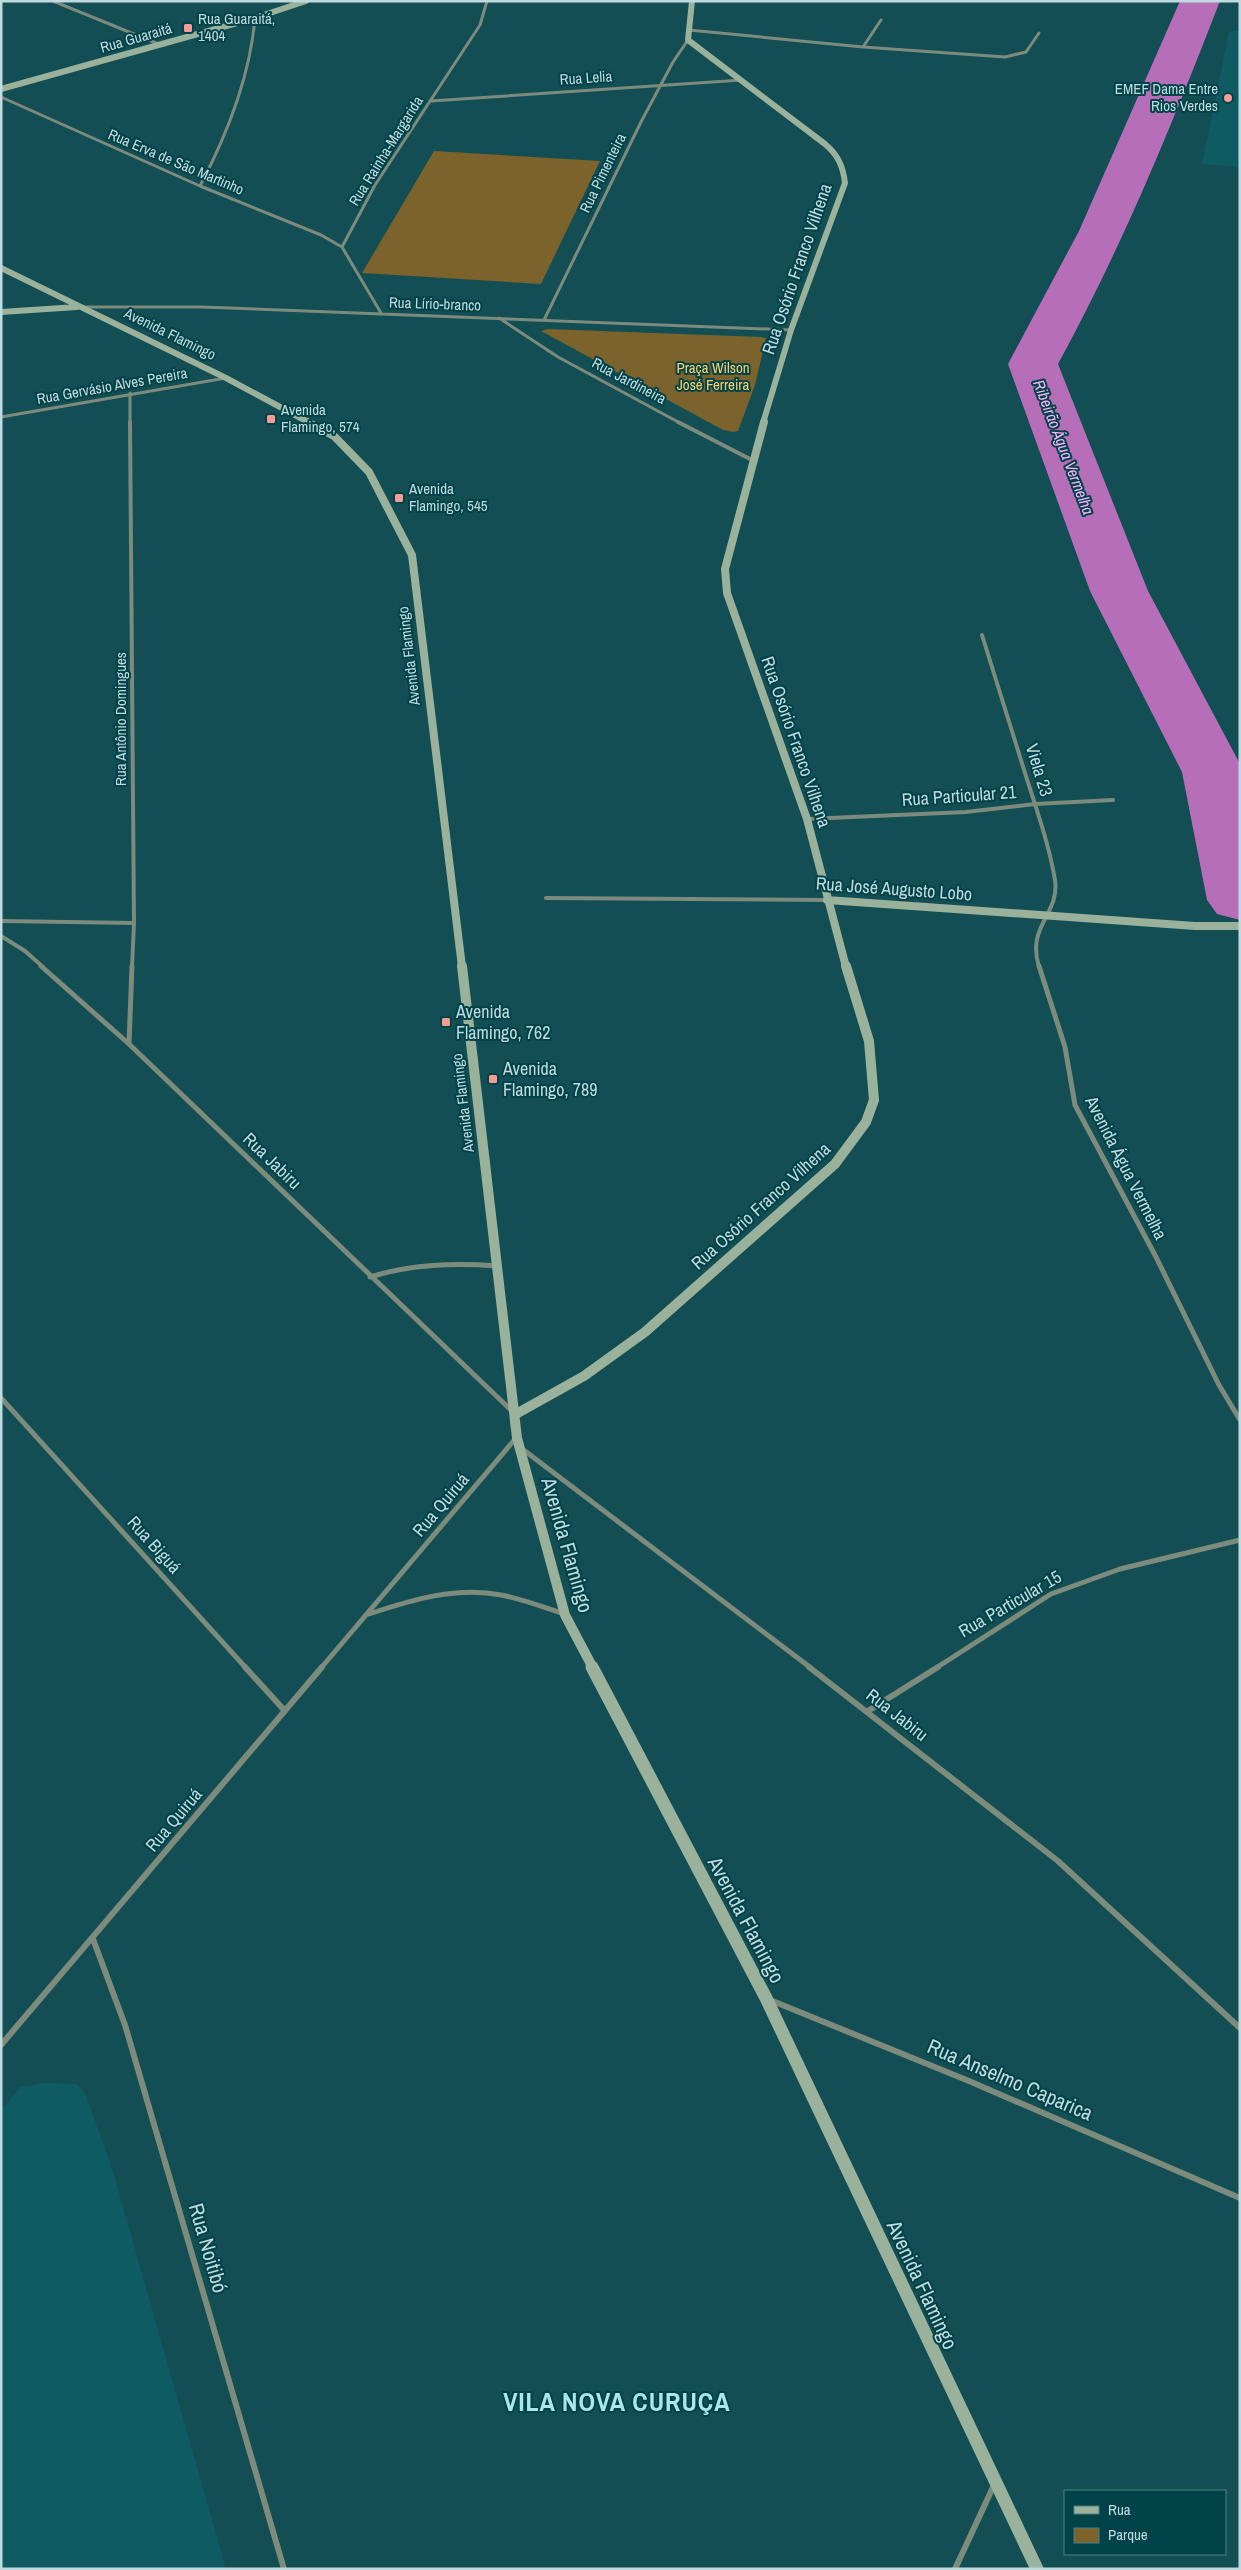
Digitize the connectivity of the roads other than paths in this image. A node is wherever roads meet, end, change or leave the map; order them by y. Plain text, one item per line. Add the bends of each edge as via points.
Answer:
1 (53, 1) edge
2 (306, 1) edge
3 (487, 1) edge
4 (692, 1) edge
5 (255, 18) junction
6 (881, 20) dead end
7 (689, 30) junction
8 (1039, 33) dead end
9 (688, 40) junction
10 (160, 44) junction
11 (863, 47) junction
12 (742, 80) junction
13 (662, 84) junction
14 (1, 89) edge
15 (1, 97) edge
16 (431, 101) junction
17 (200, 186) junction
18 (342, 247) junction
19 (1, 268) edge
20 (78, 307) junction
21 (1, 312) edge
22 (381, 313) junction
23 (499, 318) junction
24 (544, 320) junction
25 (790, 330) junction
26 (226, 378) junction
27 (130, 393) junction
28 (1, 417) edge
29 (752, 460) junction
30 (982, 635) dead end
31 (1113, 800) dead end
32 (1035, 804) junction
33 (807, 819) junction
34 (546, 898) dead end
35 (827, 900) junction
36 (1046, 915) junction
37 (1, 921) edge
38 (134, 922) junction
39 (1240, 926) edge
40 (1, 936) edge
41 (129, 1044) junction
42 (497, 1266) junction
43 (370, 1277) junction
44 (1, 1398) edge
45 (516, 1414) junction
46 (1240, 1420) edge
47 (518, 1442) junction
48 (1240, 1540) edge
49 (368, 1614) junction
50 (565, 1615) junction
51 (285, 1711) junction
52 (868, 1711) junction
53 (93, 1939) junction
54 (766, 1998) junction
55 (1240, 2028) edge
56 (1, 2044) edge
57 (1240, 2198) edge
58 (995, 2482) junction
59 (284, 2569) edge
60 (956, 2569) edge
61 (1037, 2569) edge

1 - 10 street
2 - 5 street, Rua Guaraitá
3 - 16 street, Rua Rainha-Margarida via 480,25
4 - 7 street
5 - 10 street, Rua Guaraitá
5 - 17 street via 255,35 235,98 210,169
6 - 11 street
7 - 9 street
7 - 11 street
8 - 11 street via 1026,52 1005,57
9 - 12 street, Rua Osório Franco Vilhena
9 - 13 street, Rua Pimenteira
10 - 14 street, Rua Guaraitá
12 - 13 street, Rua Lelia
12 - 25 street, Rua Osório Franco Vilhena via 824,144 843,164 845,183
13 - 16 street, Rua Lelia
13 - 24 street, Rua Pimenteira
15 - 17 street, Rua Erva de São Martinho
16 - 18 street, Rua Rainha-Margarida via 375,185
17 - 18 street, Rua Erva de São Martinho via 322,235
18 - 22 street
19 - 20 street, Avenida Flamingo
20 - 21 street
20 - 22 street, Rua Lírio-branco
20 - 26 street, Avenida Flamingo
22 - 23 street, Rua Lírio-branco
23 - 24 street, Rua Lírio-branco
23 - 29 street, Rua Jardineira via 520,334
24 - 25 street, Rua Lírio-branco
25 - 29 street, Rua Osório Franco Vilhena
26 - 27 street, Rua Gervásio Alves Pereira
26 - 42 street, Avenida Flamingo via 334,436 369,472 412,555
27 - 28 street, Rua Gervásio Alves Pereira
27 - 38 street, Rua Antônio Domingues
29 - 33 street, Rua Osório Franco Vilhena via 725,569 727,593
30 - 32 street, Viela 23
31 - 32 street, Rua Particular 21
32 - 33 street, Rua Particular 21 via 966,812
32 - 36 street, Viela 23 via 1055,882 1053,902
33 - 35 street, Rua Osório Franco Vilhena
34 - 35 street, Rua José Augusto Lobo
35 - 36 street, Rua José Augusto Lobo
35 - 45 street, Rua Osório Franco Vilhena via 868,1041 874,1100 866,1122 835,1164 645,1332 584,1376
36 - 39 street, Rua José Augusto Lobo via 1195,926
36 - 46 street, Avenida Água Vermelha via 1036,936 1035,953 1065,1048 1075,1105
37 - 38 street
38 - 41 street, Rua Antônio Domingues
40 - 41 street, Rua Jabiru via 25,951
41 - 43 street, Rua Jabiru
42 - 43 street via 458,1262 424,1264
42 - 45 street, Avenida Flamingo
43 - 45 street, Rua Jabiru
44 - 51 street, Rua Biguá
45 - 47 street, Avenida Flamingo
47 - 49 street, Rua Quiruá
47 - 50 street, Avenida Flamingo
47 - 52 street, Rua Jabiru
48 - 52 street, Rua Particular 15 via 1082,1580 1051,1594
49 - 50 street via 410,1600 491,1593
49 - 51 street, Rua Quiruá
50 - 54 street, Avenida Flamingo
51 - 53 street, Rua Quiruá
52 - 55 street, Rua Jabiru via 1058,1861
53 - 56 street, Rua Quiruá
53 - 59 street, Rua Noitibó via 125,2025
54 - 57 street, Rua Anselmo Caparica
54 - 58 street, Avenida Flamingo
58 - 60 street
58 - 61 street, Avenida Flamingo

